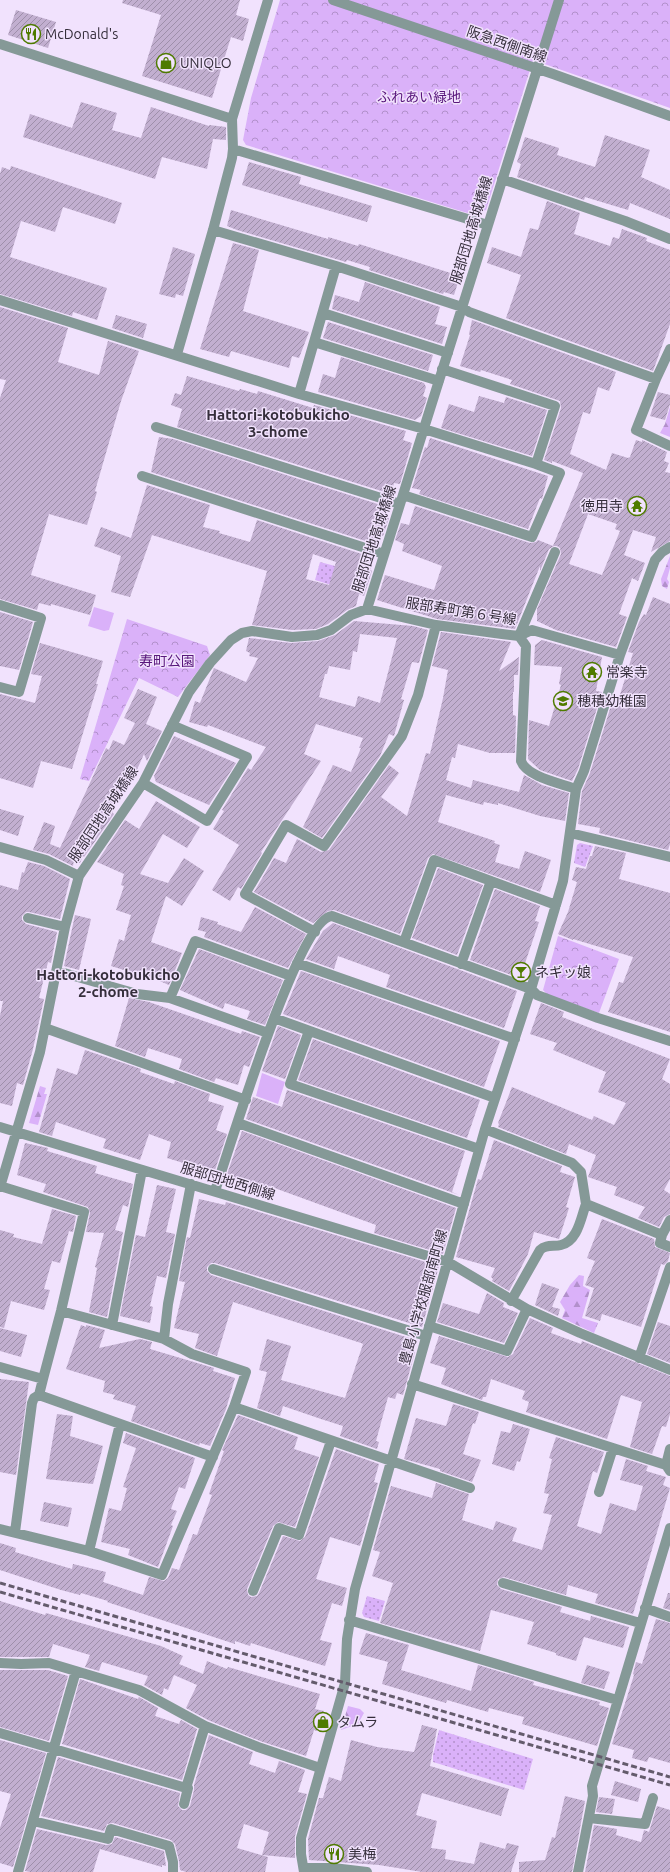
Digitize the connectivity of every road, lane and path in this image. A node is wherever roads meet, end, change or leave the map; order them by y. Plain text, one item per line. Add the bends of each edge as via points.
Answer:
1 (268, 0) edge
2 (334, 0) edge
3 (559, 0) edge
4 (0, 44) edge
5 (537, 69) junction
6 (670, 116) edge
7 (232, 119) junction
8 (233, 149) junction
9 (502, 179) junction
10 (488, 225) junction
11 (213, 230) junction
12 (670, 239) edge
13 (336, 266) junction
14 (0, 300) edge
15 (462, 307) junction
16 (322, 313) junction
17 (314, 342) junction
18 (670, 349) edge
19 (448, 353) junction
20 (177, 354) junction
21 (442, 369) junction
22 (656, 379) junction
23 (439, 381) junction
24 (299, 394) junction
25 (156, 427) dead end
26 (424, 429) junction
27 (670, 446) edge
28 (536, 464) junction
29 (142, 476) dead end
30 (401, 499) junction
31 (670, 547) edge
32 (555, 552) dead end
33 (384, 554) junction
34 (0, 605) edge
35 (367, 609) junction
36 (436, 625) junction
37 (519, 636) junction
38 (620, 655) junction
39 (0, 687) edge
40 (172, 725) junction
41 (143, 783) junction
42 (576, 789) junction
43 (570, 833) junction
44 (0, 847) edge
45 (670, 858) edge
46 (79, 876) junction
47 (491, 881) junction
48 (556, 905) junction
49 (28, 918) dead end
50 (65, 926) junction
51 (315, 932) junction
52 (404, 942) junction
53 (297, 963) junction
54 (461, 964) junction
55 (57, 971) junction
56 (291, 976) junction
57 (531, 989) junction
58 (170, 998) junction
59 (274, 1018) junction
60 (45, 1028) junction
61 (309, 1031) junction
62 (268, 1033) junction
63 (515, 1039) junction
64 (670, 1041) edge
65 (495, 1098) junction
66 (246, 1100) junction
67 (238, 1123) junction
68 (0, 1127) edge
69 (485, 1129) junction
70 (15, 1132) junction
71 (479, 1149) junction
72 (142, 1170) junction
73 (191, 1184) junction
74 (0, 1186) edge
75 (215, 1191) junction
76 (464, 1204) junction
77 (586, 1204) junction
78 (670, 1220) edge
79 (662, 1235) junction
80 (670, 1247) edge
81 (448, 1262) junction
82 (670, 1267) edge
83 (213, 1269) dead end
84 (512, 1301) junction
85 (528, 1309) junction
86 (61, 1311) junction
87 (112, 1325) junction
88 (428, 1331) junction
89 (164, 1339) junction
90 (639, 1358) junction
91 (0, 1367) edge
92 (670, 1370) edge
93 (43, 1379) junction
94 (412, 1384) junction
95 (39, 1395) junction
96 (234, 1408) junction
97 (120, 1424) junction
98 (331, 1441) junction
99 (613, 1448) junction
100 (670, 1449) edge
101 (213, 1457) junction
102 (390, 1461) junction
103 (668, 1468) edge
104 (470, 1488) dead end
105 (599, 1492) dead end
106 (670, 1528) edge
107 (0, 1529) edge
108 (15, 1532) junction
109 (89, 1552) junction
110 (503, 1583) dead end
111 (253, 1591) dead end
112 (645, 1608) junction
113 (670, 1617) edge
114 (349, 1620) junction
115 (640, 1623) junction
116 (0, 1663) edge
117 (76, 1671) junction
118 (617, 1700) junction
119 (205, 1726) junction
120 (0, 1733) edge
121 (52, 1749) junction
122 (320, 1768) junction
123 (186, 1788) junction
124 (653, 1798) dead end
125 (184, 1804) dead end
126 (589, 1818) junction
127 (33, 1821) junction
128 (304, 1870) edge
129 (18, 1872) edge
130 (173, 1872) edge
131 (367, 1872) edge
132 (578, 1872) edge

1 - 7 street
2 - 5 street, 阪急西側南線
3 - 5 street, 服部団地高城橋線
4 - 7 street
5 - 6 street, 阪急西側南線
5 - 9 street, 服部団地高城橋線
7 - 8 street
8 - 10 street
8 - 11 street
9 - 10 street, 服部団地高城橋線
9 - 12 street
10 - 15 street, 服部団地高城橋線
11 - 13 street
11 - 20 street
13 - 15 street
13 - 16 street
14 - 20 street
15 - 19 street, 服部団地高城橋線
15 - 22 street via 469,312
16 - 17 street
16 - 19 street
17 - 23 street
17 - 24 street
18 - 22 street
19 - 21 street, 服部団地高城橋線
20 - 24 street
21 - 23 street, 服部団地高城橋線
21 - 28 street via 555,406
22 - 27 street via 636,430
23 - 26 street, 服部団地高城橋線
24 - 26 street
25 - 30 street
26 - 28 street
26 - 30 street, 服部団地高城橋線
28 - 30 street via 560,473 532,537
29 - 33 street
30 - 33 street, 服部団地高城橋線
31 - 38 street, 豊島小学校服部南町線 via 655,560
32 - 37 street
33 - 35 street, 服部団地高城橋線
34 - 39 street via 41,618 19,692
35 - 36 street, 服部寿町第６号線
35 - 40 street, 服部団地高城橋線 via 351,615 331,630 313,636 288,637 256,630 237,635 189,692
36 - 37 street, 服部寿町第６号線
36 - 51 street via 418,695 402,736 377,773 324,846 286,825 245,894
37 - 38 street, 服部寿町第６号線 via 532,630
37 - 42 street via 526,646 521,756 523,766 529,773
38 - 42 street, 豊島小学校服部南町線
40 - 41 street, 服部団地高城橋線
40 - 41 street via 247,757 207,822
41 - 46 street, 服部団地高城橋線
42 - 43 street, 豊島小学校服部南町線
43 - 45 street
43 - 48 street, 豊島小学校服部南町線 via 563,881
44 - 46 street via 46,860
46 - 50 street, 服部団地高城橋線
47 - 48 street
47 - 52 street via 434,860
47 - 54 street
48 - 57 street, 豊島小学校服部南町線
49 - 50 street
50 - 55 street, 服部団地高城橋線
51 - 52 street via 326,918 332,916
51 - 53 street
52 - 54 street
53 - 56 street
53 - 63 street
54 - 57 street
55 - 58 street via 137,994
55 - 60 street, 服部団地高城橋線
56 - 58 street via 195,941
56 - 59 street
57 - 63 street, 豊島小学校服部南町線
57 - 64 street via 537,995
58 - 62 street
59 - 61 street
59 - 62 street
60 - 66 street
60 - 70 street, 服部団地高城橋線
61 - 65 street
61 - 71 street via 290,1084
62 - 66 street
63 - 65 street, 豊島小学校服部南町線
65 - 69 street, 豊島小学校服部南町線
66 - 67 street
67 - 75 street
67 - 76 street
68 - 70 street, 服部団地西側線
69 - 71 street, 豊島小学校服部南町線
69 - 77 street via 572,1163 581,1172
70 - 72 street, 服部団地西側線
70 - 74 street, 服部団地高城橋線
71 - 76 street, 豊島小学校服部南町線
72 - 73 street, 服部団地西側線
72 - 87 street
73 - 75 street, 服部団地西側線
73 - 89 street via 168,1304
74 - 86 street via 84,1212
75 - 81 street, 服部団地西側線
76 - 81 street, 豊島小学校服部南町線
77 - 79 street
77 - 84 street via 576,1233 562,1245 546,1246 540,1250
78 - 79 street
79 - 80 street via 660,1243
81 - 84 street, 服部団地西側線
81 - 88 street, 豊島小学校服部南町線
82 - 90 street
83 - 88 street
84 - 85 street, 服部団地西側線
85 - 88 street via 507,1351
85 - 90 street, 服部団地西側線
86 - 87 street
86 - 93 street
87 - 89 street
88 - 94 street, 豊島小学校服部南町線
89 - 96 street via 192,1354 246,1372
90 - 92 street, 服部団地西側線
91 - 93 street
93 - 95 street
94 - 99 street
94 - 102 street, 豊島小学校服部南町線
95 - 97 street
95 - 108 street via 32,1403
96 - 98 street
96 - 101 street
97 - 101 street
97 - 109 street
98 - 102 street
98 - 111 street via 300,1535 279,1528
99 - 103 street
99 - 105 street
100 - 103 street
101 - 109 street via 162,1575
102 - 104 street
102 - 114 street, 豊島小学校服部南町線
106 - 112 street
107 - 108 street
108 - 109 street
110 - 115 street
112 - 113 street
112 - 115 street
114 - 118 street
114 - 122 street, 豊島小学校服部南町線 via 346,1676
115 - 118 street
116 - 117 street via 49,1663
117 - 119 street via 139,1690
117 - 121 street
118 - 126 street via 592,1786 594,1796
119 - 122 street
119 - 123 street
120 - 121 street
121 - 123 street
121 - 127 street
122 - 128 street, 豊島小学校服部南町線 via 301,1838
123 - 125 street
124 - 126 street via 645,1824
126 - 132 street
127 - 129 street
127 - 130 street via 108,1839 111,1829 169,1846
128 - 131 street via 333,1868

